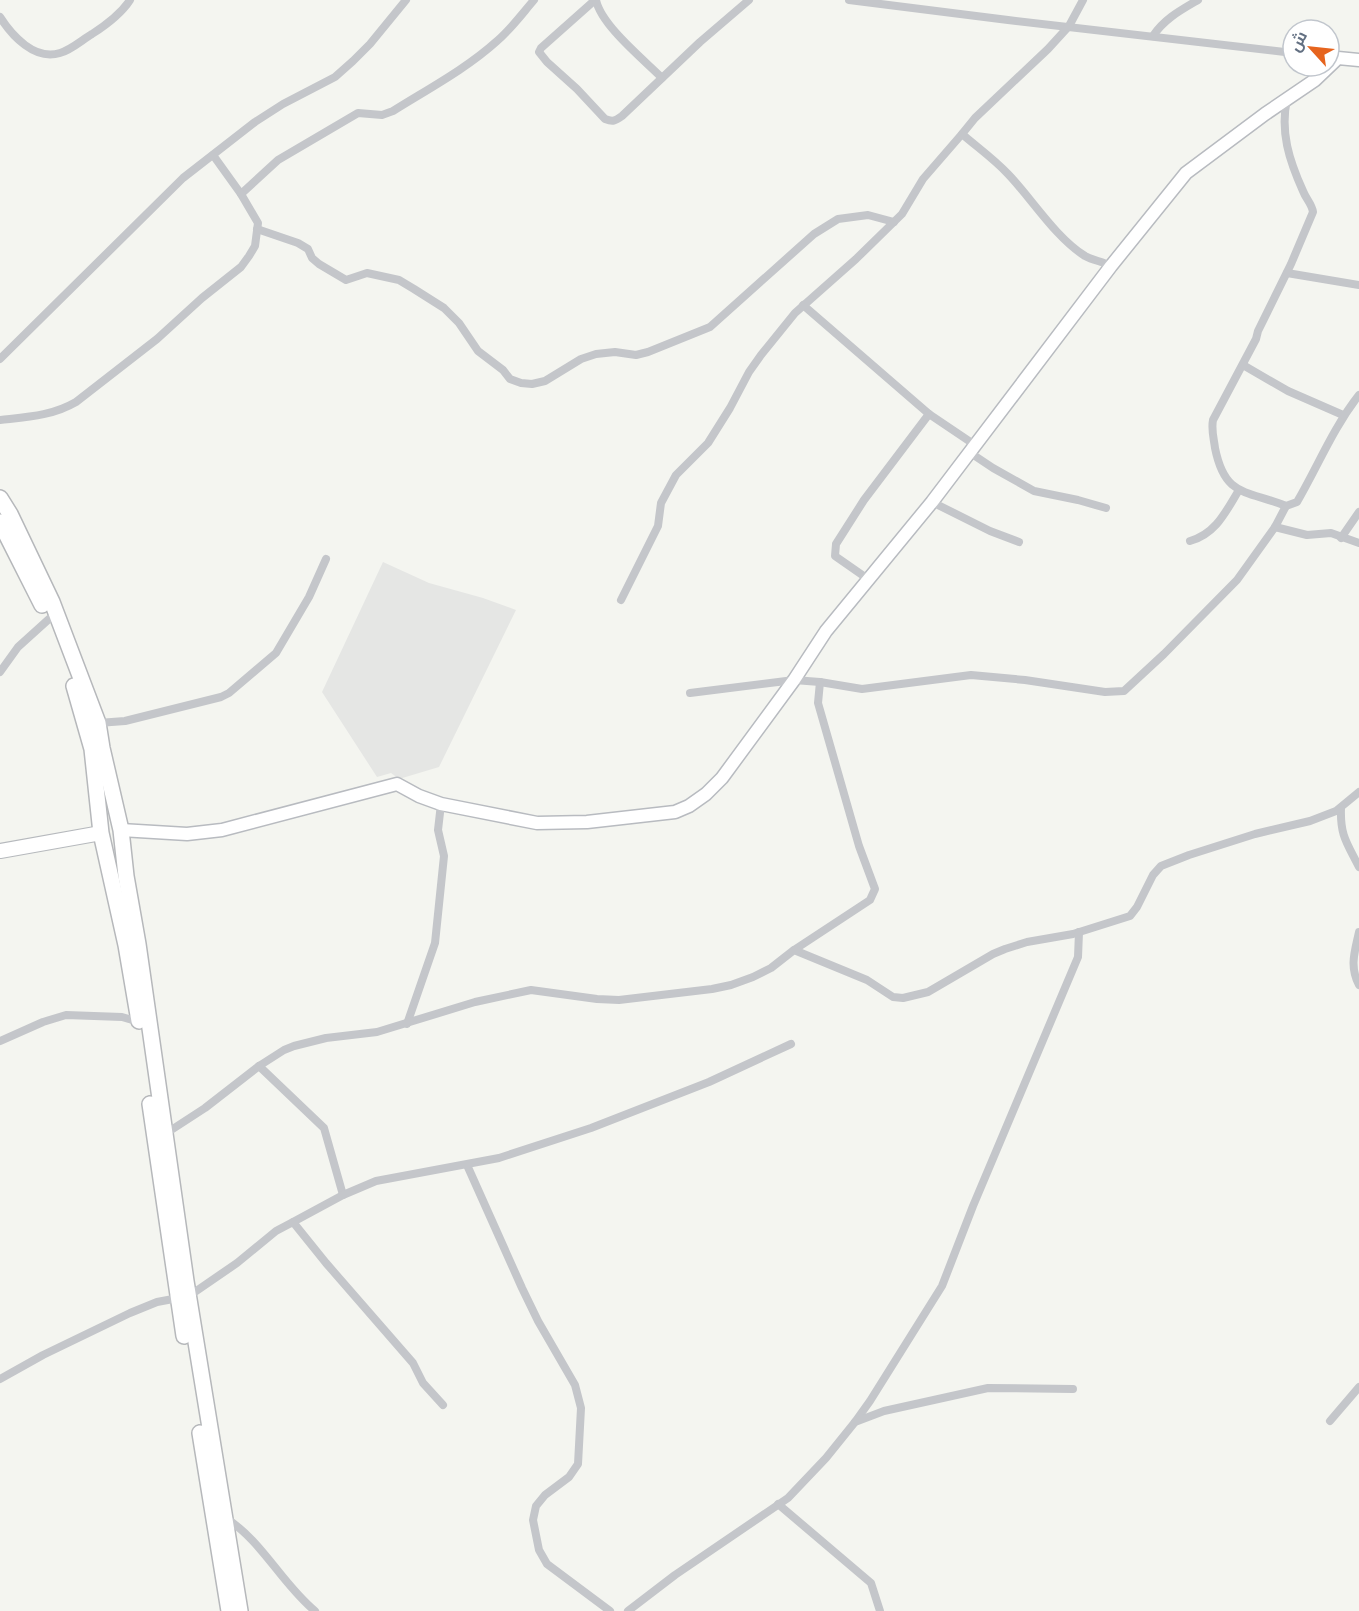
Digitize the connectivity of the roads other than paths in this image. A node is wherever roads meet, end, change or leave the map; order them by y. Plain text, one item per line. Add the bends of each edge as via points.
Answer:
1 (130, 0) edge
2 (406, 0) edge
3 (534, 0) edge
4 (595, 0) edge
5 (749, 0) edge
6 (849, 0) edge
7 (1083, 0) edge
8 (1198, 0) edge
9 (914, 4) edge
10 (0, 17) edge
11 (1069, 26) junction
12 (1153, 36) junction
13 (1281, 52) edge
14 (1341, 59) edge
15 (1359, 60) edge
16 (662, 78) junction
17 (1317, 78) edge
18 (1287, 99) junction
19 (962, 134) junction
20 (213, 155) junction
21 (241, 194) junction
22 (894, 222) junction
23 (257, 229) junction
24 (1111, 266) junction
25 (1287, 273) junction
26 (1359, 285) edge
27 (803, 305) junction
28 (0, 359) edge
29 (1243, 365) junction
30 (1359, 395) edge
31 (929, 414) junction
32 (1343, 415) junction
33 (0, 420) edge
34 (972, 448) junction
35 (1239, 490) junction
36 (0, 498) edge
37 (932, 502) junction
38 (1286, 506) junction
39 (1106, 508) dead end
40 (1359, 512) edge
41 (0, 522) edge
42 (1275, 527) junction
43 (1341, 538) junction
44 (1019, 542) dead end
45 (1191, 542) dead end
46 (1359, 543) edge
47 (326, 559) dead end
48 (868, 579) junction
49 (621, 600) dead end
50 (49, 619) junction
51 (4, 659) edge
52 (0, 672) edge
53 (794, 680) junction
54 (820, 682) junction
55 (690, 693) dead end
56 (98, 723) junction
57 (97, 749) junction
58 (1359, 792) edge
59 (441, 804) junction
60 (1341, 808) junction
61 (116, 809) junction
62 (99, 812) junction
63 (121, 830) junction
64 (101, 833) junction
65 (0, 851) edge
66 (124, 857) junction
67 (107, 859) junction
68 (1359, 867) edge
69 (1079, 932) junction
70 (1359, 932) edge
71 (132, 945) junction
72 (794, 950) junction
73 (1359, 985) edge
74 (144, 1021) junction
75 (407, 1024) junction
76 (0, 1041) edge
77 (791, 1044) dead end
78 (259, 1066) junction
79 (165, 1134) junction
80 (467, 1165) junction
81 (343, 1195) junction
82 (294, 1222) junction
83 (183, 1297) junction
84 (0, 1379) edge
85 (1359, 1387) edge
86 (1073, 1389) dead end
87 (443, 1405) dead end
88 (1330, 1421) dead end
89 (855, 1422) junction
90 (778, 1504) junction
91 (219, 1518) junction
92 (229, 1611) edge
93 (240, 1611) edge
94 (315, 1611) edge
95 (610, 1611) edge
96 (628, 1611) edge
97 (880, 1611) edge

1 - 10 street via 103,27 60,53 48,55 25,45
2 - 20 street via 370,44 335,77 283,104
3 - 21 street via 496,42 460,69 393,111 382,115 358,113 278,160
4 - 16 street via 605,19
4 - 16 street via 542,48 542,57 611,121 622,116
5 - 16 street
6 - 9 street
7 - 11 street
8 - 12 street via 1169,18
9 - 11 street
11 - 12 street
11 - 19 street
12 - 13 street
14 - 15 street
17 - 18 street
18 - 24 street via 1186,173
18 - 25 street via 1284,135 1313,212
19 - 22 street via 923,179
19 - 24 street via 1006,172 1066,240 1084,255
20 - 21 street
20 - 28 street via 183,178
21 - 23 street via 258,223
22 - 23 street via 868,215 838,219 814,234 710,327 636,355 596,354 532,384 510,379 477,351 444,308 399,280 368,273 346,280 319,264 298,243
22 - 27 street
23 - 33 street via 255,246 241,267 87,394 63,410
24 - 34 street
25 - 26 street
25 - 29 street
27 - 31 street
27 - 49 street via 749,372 708,443 676,475 661,503 658,526
29 - 32 street via 1288,391
29 - 35 street via 1212,426 1219,468
30 - 32 street
31 - 34 street
31 - 48 street via 836,544 835,556
32 - 38 street via 1297,502
34 - 37 street
34 - 39 street via 993,468 1034,491
35 - 38 street
35 - 45 street via 1213,529
36 - 56 highway via 52,602
37 - 44 street
37 - 48 street
38 - 42 street
40 - 43 street
41 - 50 highway
42 - 43 street via 1307,535 1330,533
42 - 54 street via 1237,580 1124,691 971,675 862,689
43 - 46 street
47 - 56 street via 276,653 229,693 125,721
48 - 53 street
50 - 51 street
50 - 57 highway
51 - 52 street
53 - 54 street
53 - 55 street
53 - 59 street via 722,778 706,794 675,812 537,823
54 - 72 street via 818,702 875,889 870,900
56 - 57 highway
57 - 61 highway
57 - 62 highway
58 - 60 street
59 - 63 street via 397,784 222,830 187,834
59 - 75 street via 438,830 444,856 435,943
60 - 68 street via 1342,834
60 - 69 street via 1161,866 1133,914
61 - 62 highway
61 - 63 highway
62 - 64 highway
63 - 66 highway
64 - 65 main road
64 - 67 highway
66 - 67 highway
66 - 71 highway
67 - 71 highway
69 - 72 street via 1005,949 927,992 903,998 893,997 867,980
69 - 89 street via 1078,957 942,1286
70 - 73 street via 1353,953
71 - 74 highway
72 - 75 street via 753,977 712,989 619,999 531,990 475,1002
74 - 76 street via 66,1015
74 - 79 highway
74 - 83 highway
75 - 78 street via 294,1046
77 - 80 street via 669,1099 519,1153
78 - 79 street
78 - 81 street via 324,1128
79 - 83 highway
80 - 81 street via 376,1181
80 - 95 street via 534,1313 575,1385 581,1408 578,1464 536,1506 533,1520 539,1550 547,1564
81 - 82 street
82 - 83 street
82 - 87 street via 413,1363 423,1383
83 - 84 street via 129,1313
83 - 91 highway
85 - 88 street
86 - 89 street via 988,1388 884,1411
89 - 90 street via 826,1458
90 - 96 street
90 - 97 street via 871,1582
91 - 92 highway
91 - 93 highway
91 - 94 street via 247,1534

